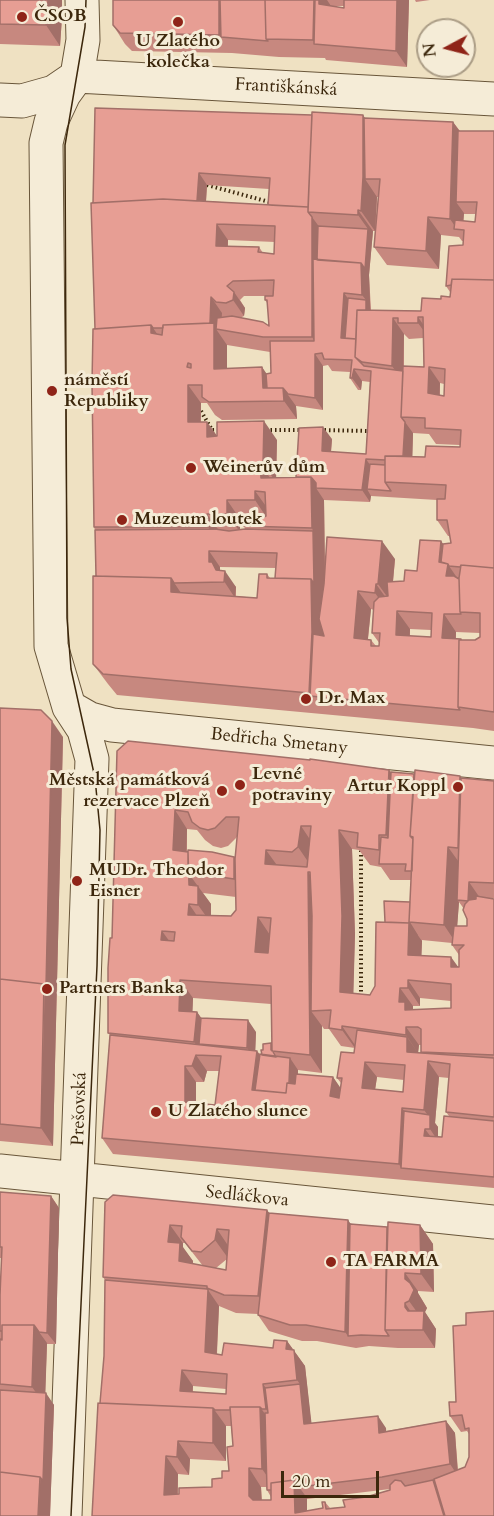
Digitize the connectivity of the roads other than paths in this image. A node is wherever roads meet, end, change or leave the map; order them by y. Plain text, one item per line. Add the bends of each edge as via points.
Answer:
1 (82, 0) edge
2 (77, 76) junction
3 (494, 99) edge
4 (0, 100) edge
5 (69, 707) junction
6 (494, 763) edge
7 (0, 1171) edge
8 (78, 1179) junction
9 (494, 1222) edge
10 (65, 1516) edge

1 - 2 street via 83,40
2 - 3 street, Františkánská
2 - 4 street via 54,92 22,101
2 - 5 street via 51,122 46,143 51,646
5 - 6 street, Bedřicha Smetany via 112,725
5 - 8 street, Prešovská via 84,730 92,759
7 - 8 street, Sedláčkova
8 - 9 street, Sedláčkova
8 - 10 street, Prešovská

